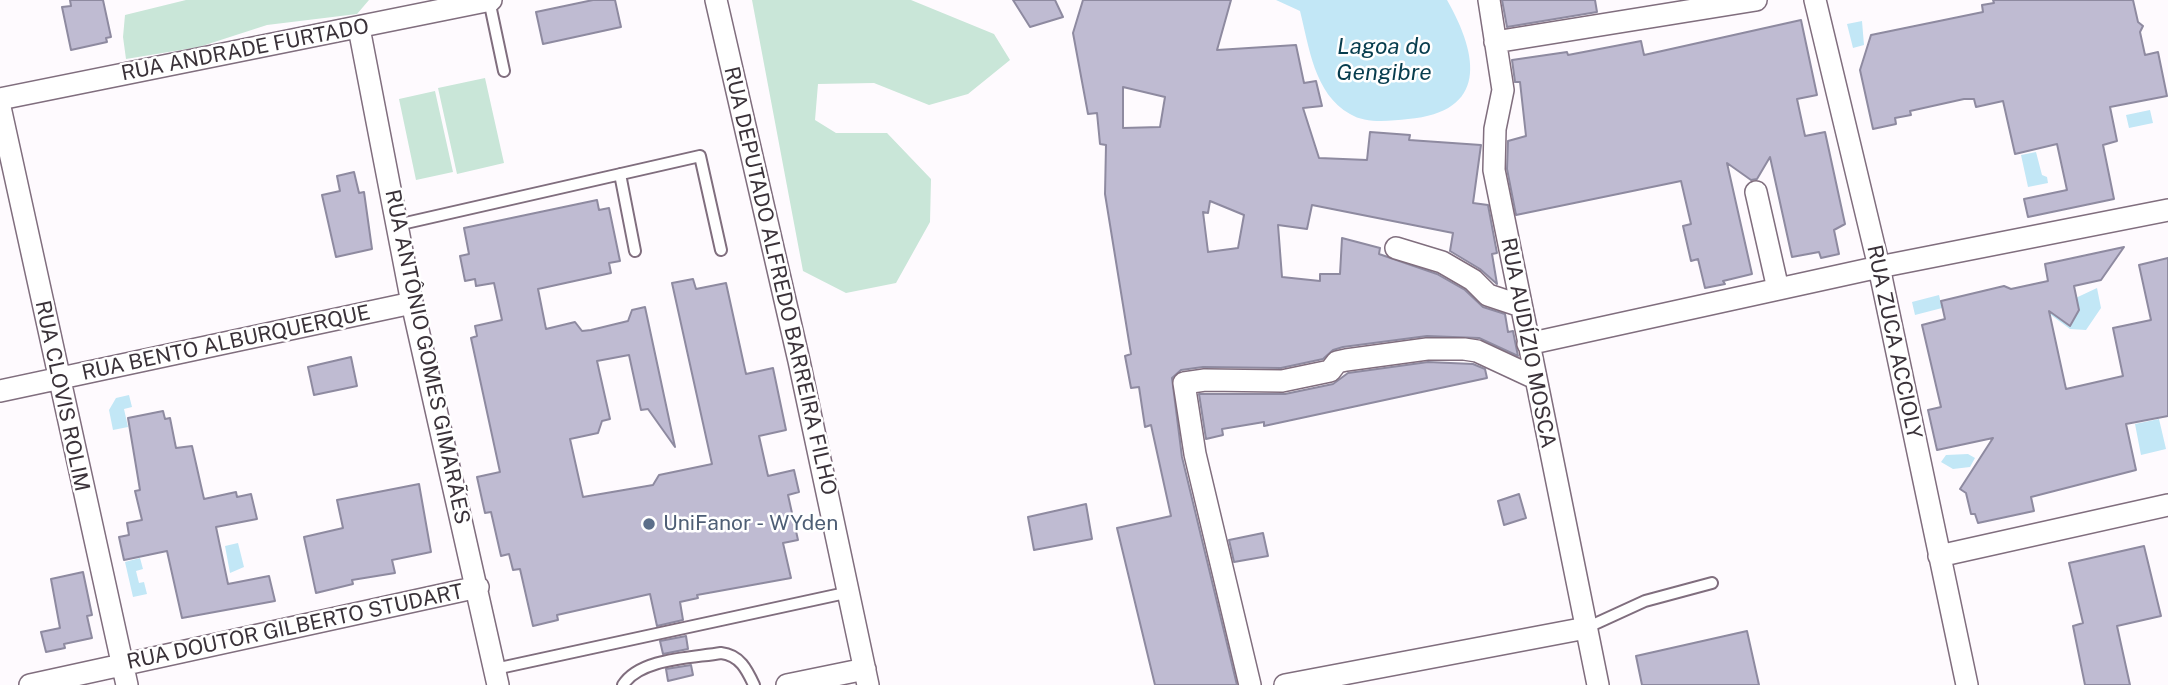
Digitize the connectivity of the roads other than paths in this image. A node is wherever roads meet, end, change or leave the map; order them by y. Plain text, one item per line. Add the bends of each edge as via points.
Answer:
1 (490, 0) edge
2 (716, 0) edge
3 (1489, 0) edge
4 (1756, 0) edge
5 (1815, 0) edge
6 (359, 28) junction
7 (1495, 42) junction
8 (505, 71) dead end
9 (0, 99) edge
10 (0, 107) edge
11 (620, 174) junction
12 (1756, 192) dead end
13 (2168, 210) edge
14 (397, 225) junction
15 (1396, 248) dead end
16 (721, 250) dead end
17 (635, 251) dead end
18 (1879, 267) junction
19 (1778, 289) junction
20 (412, 303) junction
21 (1521, 306) junction
22 (1528, 345) junction
23 (1535, 378) junction
24 (58, 379) junction
25 (0, 391) edge
26 (2168, 505) edge
27 (1939, 556) junction
28 (1712, 583) dead end
29 (478, 587) junction
30 (850, 592) junction
31 (1586, 628) junction
32 (125, 675) edge
33 (497, 677) edge
34 (867, 677) edge
35 (30, 685) edge
36 (623, 685) edge
37 (754, 685) edge
38 (787, 685) edge
39 (1250, 685) edge
40 (1285, 685) edge
41 (1598, 685) edge
42 (1967, 685) edge

1 - 6 street, RUA ANDRADE FURTADO
1 - 8 lane
2 - 30 street, RUA DEPUTADO ALFREDO BARREIRA FILHO
3 - 7 street, RUA AUDÍZIO MOSCA
4 - 7 street
5 - 18 street, RUA ZUCA ACCIOLY
6 - 9 street, RUA ANDRADE FURTADO
6 - 14 street, RUA ANTÔNIO GOMES GIMARÃES
7 - 21 street, RUA AUDÍZIO MOSCA via 1503,90 1495,129 1494,170
10 - 24 street, RUA CLOVIS ROLIM
11 - 14 lane
11 - 16 lane via 700,156
11 - 17 lane
12 - 19 street
13 - 18 street
14 - 20 street, RUA ANTÔNIO GOMES GIMARÃES
15 - 21 street via 1443,262 1488,295
18 - 19 street
18 - 27 street, RUA ZUCA ACCIOLY
19 - 22 street
20 - 24 street, RUA BENTO ALBURQUERQUE
20 - 29 street, RUA ANTÔNIO GOMES GIMARÃES
21 - 22 street, RUA AUDÍZIO MOSCA
22 - 23 street, RUA AUDÍZIO MOSCA
23 - 31 street, RUA AUDÍZIO MOSCA
23 - 39 street via 1477,351 1432,349 1346,360 1330,371 1282,381 1184,383 1198,466
24 - 25 street, RUA BENTO ALBURQUERQUE
24 - 32 street, RUA CLOVIS ROLIM
26 - 27 street
27 - 42 street, RUA ZUCA ACCIOLY
28 - 31 lane via 1645,601
29 - 32 street, RUA DOUTOR GILBERTO STUDART via 292,625
29 - 33 street, RUA ANTÔNIO GOMES GIMARÃES
30 - 33 lane
30 - 34 street, RUA DEPUTADO ALFREDO BARREIRA FILHO
31 - 40 street
31 - 41 street, RUA AUDÍZIO MOSCA
32 - 35 street, RUA DOUTOR GILBERTO STUDART
34 - 38 street
36 - 37 lane via 648,667 721,653 743,664

